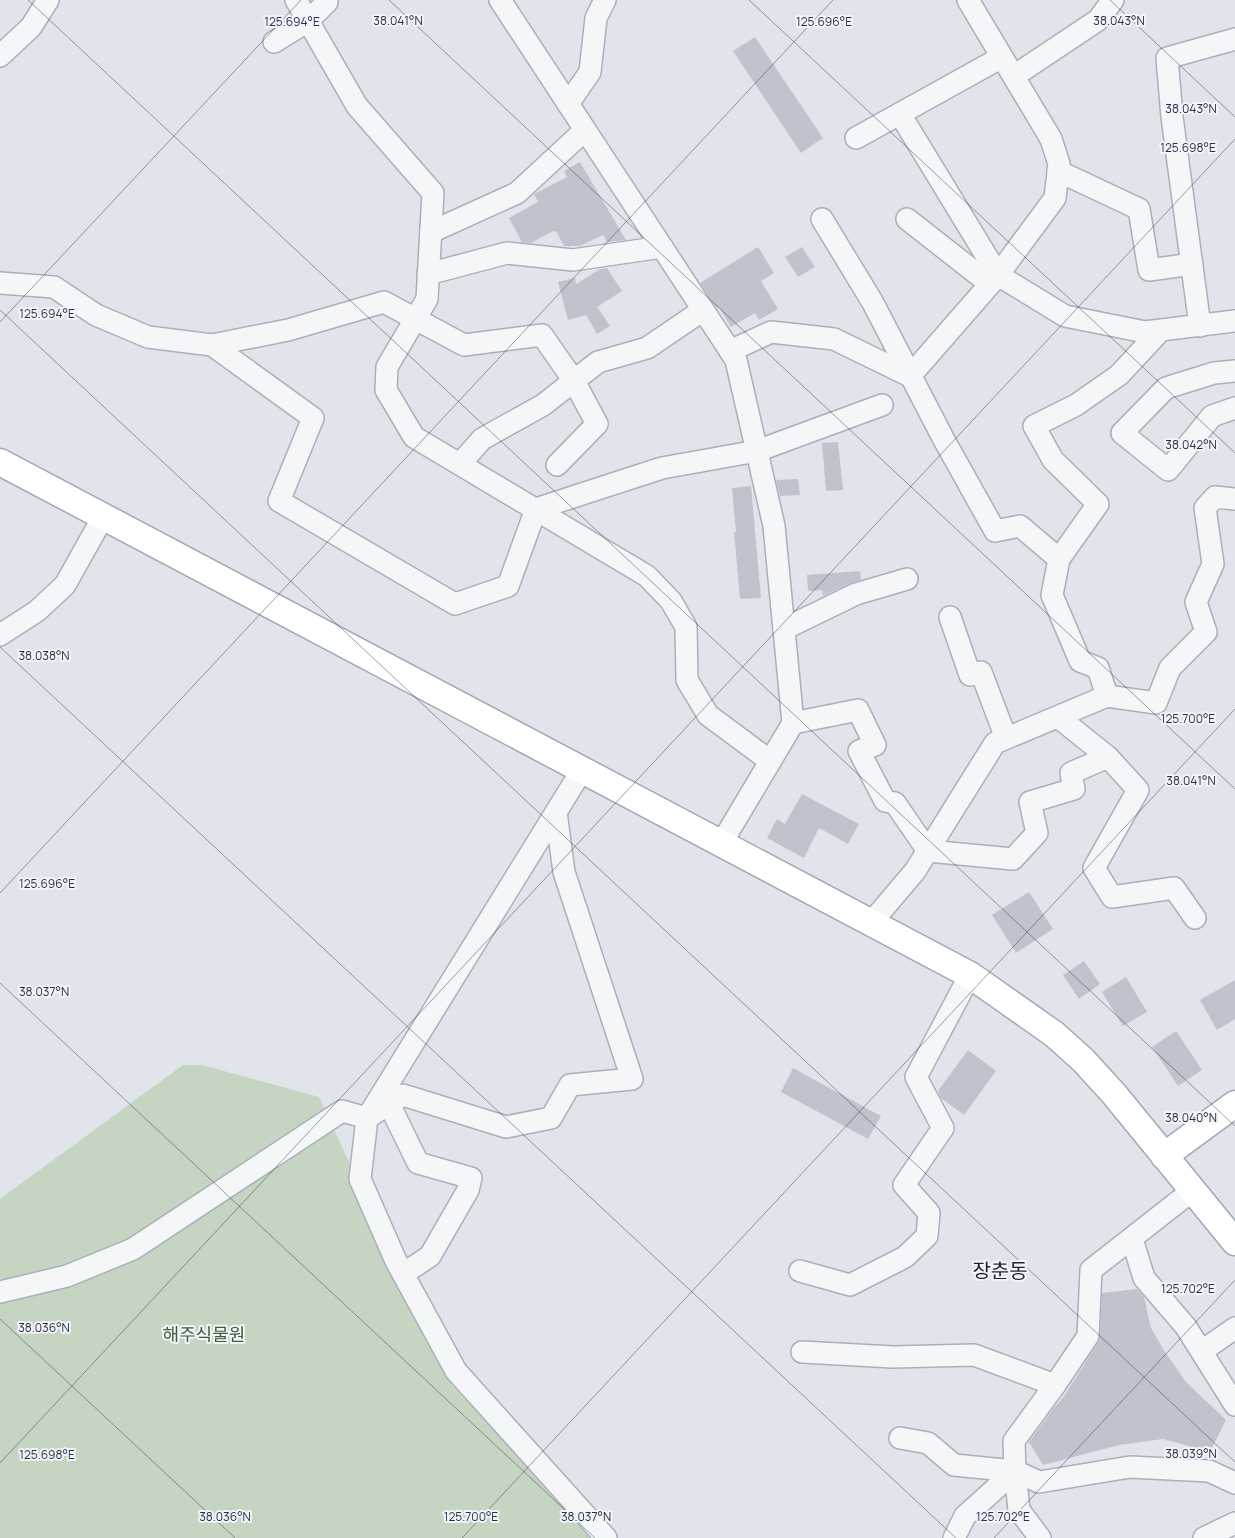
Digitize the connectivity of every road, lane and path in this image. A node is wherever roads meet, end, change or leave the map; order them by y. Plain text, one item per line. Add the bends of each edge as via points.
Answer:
1 (48, 0) edge
2 (296, 0) edge
3 (327, 0) edge
4 (500, 0) edge
5 (605, 0) edge
6 (968, 0) edge
7 (1113, 0) edge
8 (308, 21) junction
9 (1235, 39) edge
10 (274, 42) dead end
11 (0, 56) edge
12 (1002, 57) junction
13 (1014, 76) junction
14 (568, 104) junction
15 (900, 114) junction
16 (585, 130) junction
17 (856, 138) dead end
18 (1058, 171) junction
19 (822, 219) dead end
20 (907, 219) dead end
21 (431, 232) junction
22 (662, 247) junction
23 (1192, 264) junction
24 (428, 274) junction
25 (994, 279) junction
26 (0, 283) edge
27 (703, 310) junction
28 (415, 319) junction
29 (1235, 321) edge
30 (1200, 326) junction
31 (1160, 331) junction
32 (212, 345) junction
33 (730, 352) junction
34 (1235, 371) edge
35 (910, 376) junction
36 (574, 381) junction
37 (882, 405) dead end
38 (1235, 408) edge
39 (757, 451) junction
40 (0, 462) edge
41 (460, 464) junction
42 (557, 465) dead end
43 (1235, 499) edge
44 (536, 509) junction
45 (103, 517) junction
46 (1059, 559) junction
47 (907, 579) dead end
48 (950, 617) dead end
49 (784, 629) junction
50 (0, 635) edge
51 (1107, 696) junction
52 (1058, 716) junction
53 (793, 723) junction
54 (1006, 738) junction
55 (1108, 757) junction
56 (770, 761) junction
57 (582, 770) junction
58 (556, 812) junction
59 (721, 844) junction
60 (928, 851) junction
61 (1195, 918) dead end
62 (871, 923) junction
63 (970, 975) junction
64 (389, 1104) junction
65 (1235, 1104) edge
66 (367, 1118) junction
67 (1164, 1156) junction
68 (1193, 1190) junction
69 (1132, 1239) junction
70 (1235, 1242) edge
71 (800, 1271) dead end
72 (403, 1274) junction
73 (0, 1292) edge
74 (1235, 1328) edge
75 (1202, 1351) junction
76 (802, 1352) dead end
77 (1055, 1385) junction
78 (1235, 1406) edge
79 (900, 1438) dead end
80 (1015, 1471) junction
81 (1235, 1483) edge
82 (1235, 1523) edge
83 (606, 1538) edge
84 (954, 1538) edge
85 (1040, 1538) edge
86 (1204, 1538) edge

1 - 11 street via 31,27
2 - 8 street
3 - 8 street
4 - 14 street
5 - 14 street via 596,18 590,72
6 - 12 street
7 - 13 street via 1098,20
8 - 10 street
8 - 21 street via 357,106 433,193
9 - 23 street via 1167,58
12 - 13 street
12 - 15 street
13 - 18 street via 1051,140 1059,164
14 - 16 street
15 - 17 street
15 - 25 street
16 - 21 street via 517,193
16 - 22 street
18 - 23 street via 1139,209 1149,270
18 - 25 street via 1055,198
19 - 35 street via 873,303
20 - 25 street
21 - 24 street
22 - 24 street via 574,260 507,253
22 - 27 street
23 - 30 street
24 - 28 street via 427,299
25 - 31 street via 1065,316 1145,332
25 - 35 street
26 - 32 street via 54,287 96,315 148,336
27 - 33 street
27 - 36 street via 647,348 598,362
28 - 32 street via 384,302 288,330
28 - 36 street via 464,345 542,334
28 - 41 street via 387,367 386,390 414,437
29 - 30 street
30 - 31 street
31 - 46 street via 1120,375 1076,405 1034,426 1053,460 1098,504
32 - 44 street via 313,418 279,501 455,604 508,586
33 - 35 street via 772,332 834,339
33 - 39 street via 736,360
34 - 38 street via 1214,373 1166,388 1122,433 1168,470 1212,416
35 - 46 street via 996,531 1020,526
36 - 41 street via 543,404 482,439
36 - 42 street via 597,424
37 - 39 street
39 - 44 street via 662,468
39 - 49 street via 774,526
40 - 45 main road
41 - 44 street
43 - 51 street via 1215,497 1205,508 1213,564 1196,602 1206,632 1170,668 1156,703
44 - 56 street via 647,576 671,601 686,627 687,680 708,715
45 - 50 street via 65,585 37,611
45 - 57 main road
46 - 51 street via 1052,595 1080,661 1098,668
47 - 49 street via 856,594
48 - 54 street via 970,675 981,672
49 - 53 street
51 - 52 street
52 - 54 street
52 - 55 street
53 - 56 street
53 - 60 street via 858,710 874,745 859,751 886,801 895,803
54 - 60 street via 994,743
55 - 60 street via 1071,773 1074,789 1030,802 1037,833 1013,858
55 - 61 street via 1138,790 1094,868 1112,897 1174,888
56 - 59 street
57 - 58 street
57 - 59 main road
58 - 64 street via 564,872 632,1079 570,1085 551,1118 506,1127 403,1095
58 - 66 street
59 - 62 main road
60 - 62 street
62 - 63 main road
63 - 67 main road via 1054,1034 1083,1060
63 - 71 street via 916,1077 943,1128 904,1185 929,1213 926,1236 905,1257 850,1284
64 - 66 street
64 - 72 street via 418,1162 471,1178 468,1190 430,1256
65 - 67 main road
66 - 72 street via 360,1179
66 - 73 street via 342,1111 133,1249 67,1276
67 - 68 main road
68 - 69 street
68 - 70 main road
69 - 75 street via 1144,1278 1186,1326
69 - 77 street via 1091,1270 1088,1336
72 - 83 street via 456,1371
74 - 75 street
75 - 78 street
76 - 77 street via 893,1357 974,1355
77 - 80 street via 1014,1440
79 - 80 street via 928,1443 954,1465
80 - 81 street via 1039,1482 1130,1467 1209,1471
80 - 84 street via 965,1516
80 - 85 street via 1018,1510
82 - 86 street

